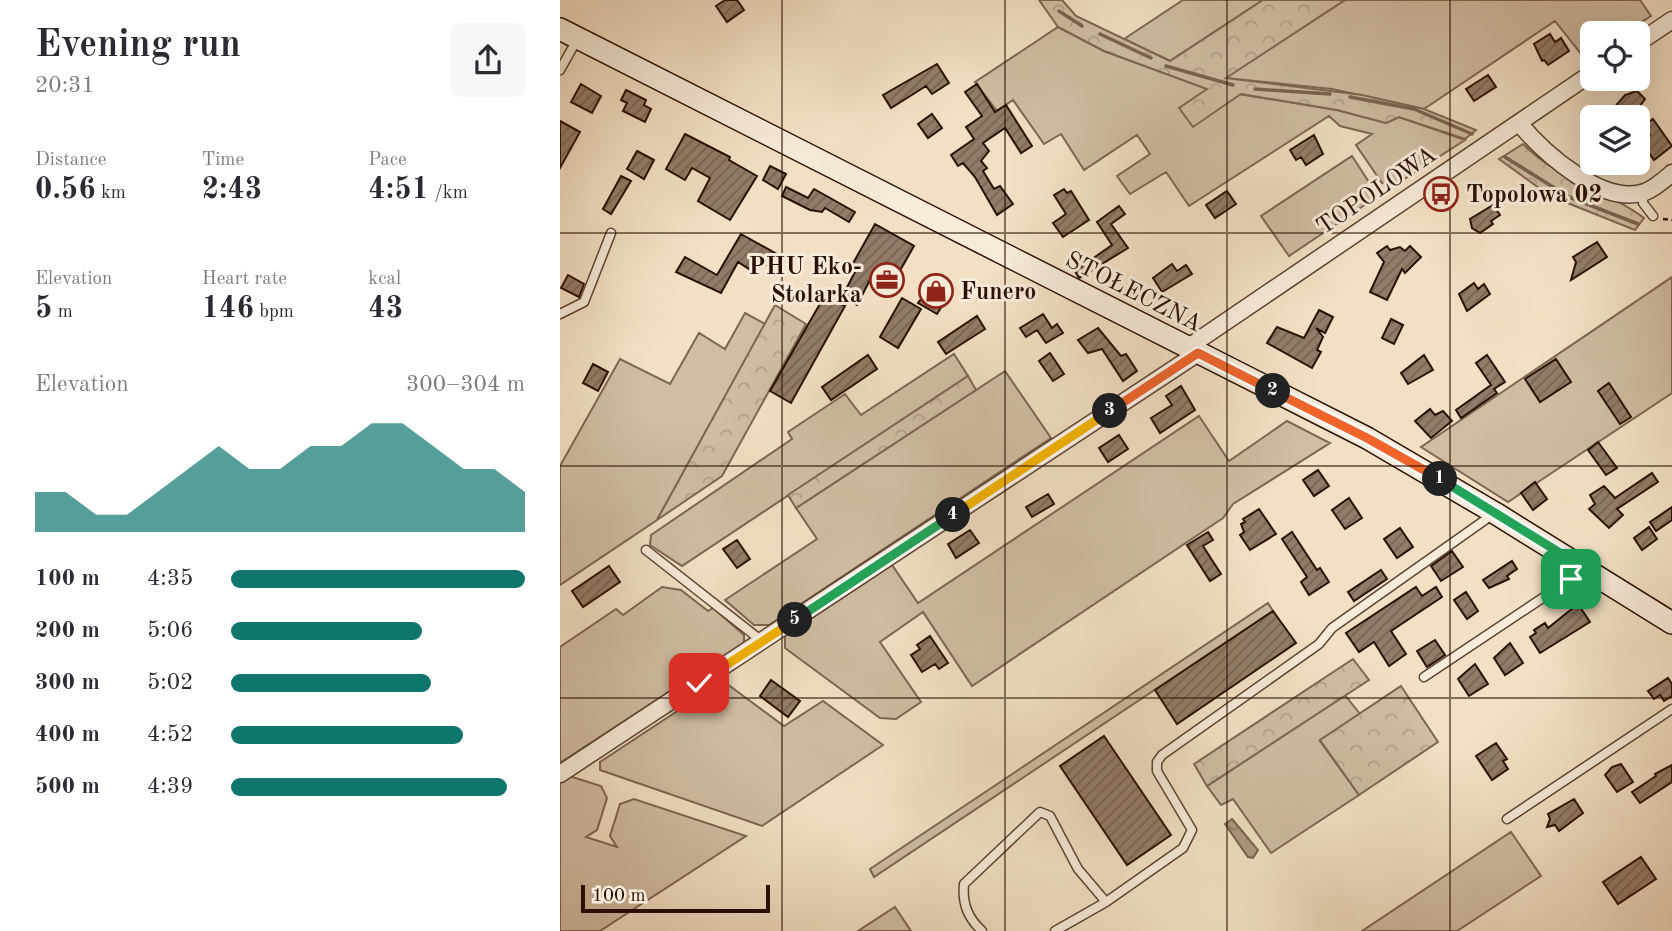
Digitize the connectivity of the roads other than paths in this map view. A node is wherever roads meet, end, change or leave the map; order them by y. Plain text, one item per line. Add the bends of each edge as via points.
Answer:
1 (1672, 20) edge
2 (569, 34) edge
3 (1650, 35) edge
4 (560, 70) edge
5 (1580, 81) edge
6 (1519, 123) junction
7 (1672, 173) edge
8 (1643, 193) junction
9 (1653, 216) dead end
10 (611, 233) dead end
11 (560, 314) edge
12 (1192, 350) junction
13 (1495, 513) junction
14 (646, 550) dead end
15 (1586, 569) junction
16 (1672, 623) edge
17 (762, 642) junction
18 (1424, 677) dead end
19 (1672, 709) edge
20 (561, 772) edge
21 (1507, 819) dead end
22 (1105, 902) junction
23 (982, 931) edge
24 (1055, 931) edge

1 - 3 street
2 - 4 lane
2 - 12 main road, STOŁECZNA
5 - 6 street, TOPOLOWA
6 - 8 street via 1550,157 1590,182 1622,193
6 - 12 street, TOPOLOWA
7 - 8 street
8 - 9 lane via 1643,203
10 - 11 lane via 584,302
12 - 13 main road, STOŁECZNA via 1367,438
12 - 17 street, TOPOLOWA
13 - 15 main road, STOŁECZNA
13 - 22 lane via 1162,755 1157,771 1190,824 1190,839
14 - 17 lane
15 - 16 main road, STOŁECZNA
15 - 18 lane
17 - 20 street, TOPOLOWA
19 - 21 lane
22 - 23 lane via 1078,869 1050,816 1040,812 964,884 965,906
22 - 24 lane

